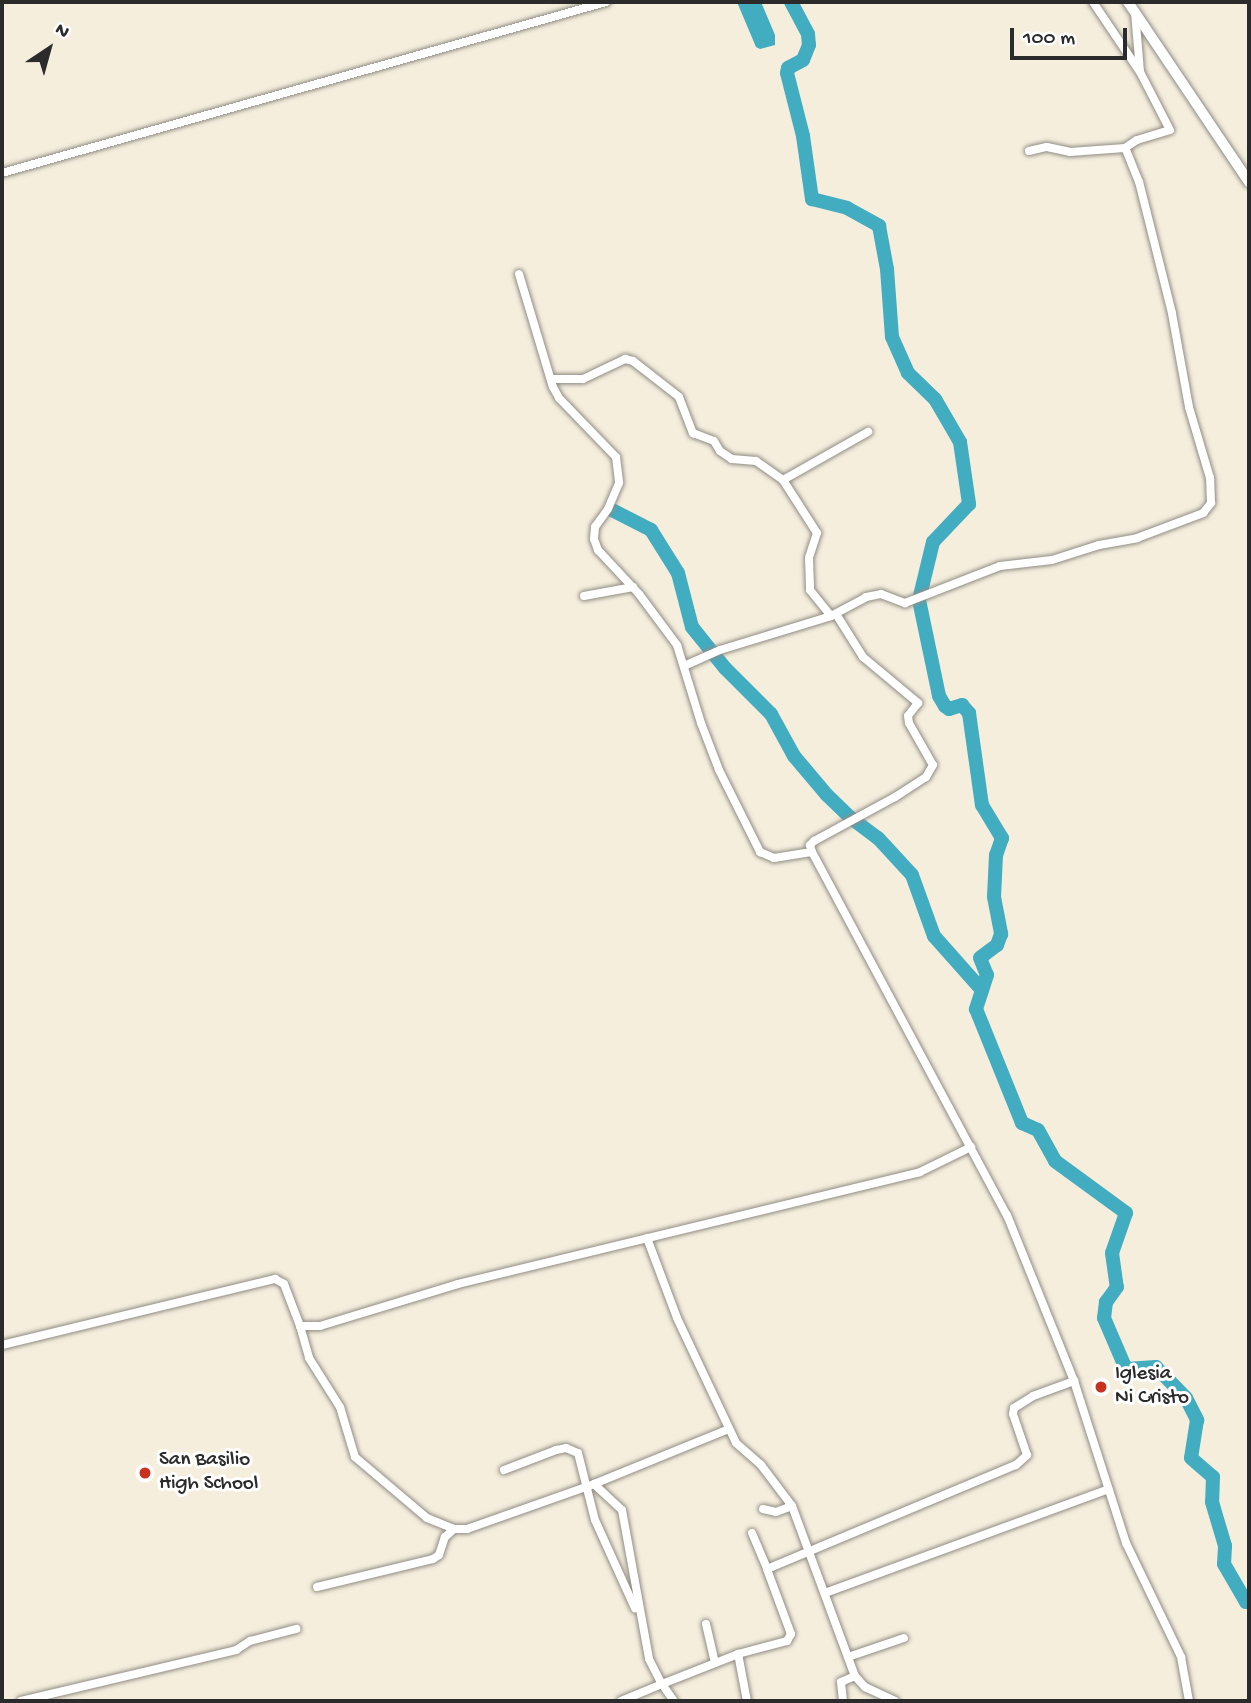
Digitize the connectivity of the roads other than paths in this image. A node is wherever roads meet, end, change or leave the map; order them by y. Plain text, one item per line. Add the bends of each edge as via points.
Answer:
1 (606, 2) edge
2 (1093, 2) edge
3 (1128, 2) edge
4 (1135, 12) junction
5 (1140, 72) junction
6 (1125, 148) junction
7 (1030, 151) dead end
8 (2, 173) edge
9 (1249, 182) edge
10 (519, 274) dead end
11 (551, 379) junction
12 (868, 432) dead end
13 (782, 480) junction
14 (633, 587) junction
15 (584, 596) dead end
16 (834, 615) junction
17 (684, 666) junction
18 (812, 852) junction
19 (971, 1147) junction
20 (648, 1238) junction
21 (300, 1326) junction
22 (2, 1345) edge
23 (1074, 1381) junction
24 (729, 1429) junction
25 (503, 1471) dead end
26 (591, 1485) junction
27 (1109, 1489) junction
28 (792, 1506) junction
29 (763, 1509) dead end
30 (454, 1529) junction
31 (752, 1533) dead end
32 (810, 1550) junction
33 (767, 1569) junction
34 (317, 1587) dead end
35 (825, 1593) junction
36 (640, 1619) junction
37 (706, 1624) dead end
38 (296, 1629) dead end
39 (904, 1638) dead end
40 (738, 1654) junction
41 (848, 1657) junction
42 (715, 1663) junction
43 (855, 1676) junction
44 (662, 1684) junction
45 (21, 1701) edge
46 (621, 1701) edge
47 (674, 1701) edge
48 (747, 1701) edge
49 (843, 1701) edge
50 (895, 1701) edge
51 (1189, 1701) edge

1 - 8 street
2 - 5 street
3 - 4 street
4 - 5 street
4 - 9 street
5 - 6 street via 1170,131
6 - 7 street
6 - 16 street via 1139,181 1172,313 1189,407 1210,478 1211,503 1203,513 1136,538 1052,560 1000,566 905,603 881,594 866,597
10 - 11 street
11 - 13 street via 583,379 625,359 633,361 679,397 693,433 715,441 720,451 732,458 756,461
11 - 14 street via 559,398 616,457 619,483 598,520 594,539 598,550
12 - 13 street
13 - 16 street via 817,533 809,558 810,590
14 - 15 street
14 - 17 street via 677,645
16 - 17 street via 720,650
16 - 18 street via 863,657 918,703 908,716 909,723 933,765 926,777 895,797 814,841
17 - 18 street via 719,770 760,852 774,858
18 - 19 street
19 - 20 street via 920,1172
19 - 23 street via 1012,1226
20 - 21 street via 458,1284 320,1326
20 - 24 street via 662,1284
21 - 22 street via 284,1283 275,1279
21 - 30 street via 309,1358 340,1407 355,1457 427,1517
23 - 27 street
23 - 32 street via 1014,1408 1027,1455 1023,1461
24 - 26 street
24 - 28 street
25 - 26 street via 566,1448 580,1457
26 - 30 street
26 - 36 street via 595,1520
26 - 36 street via 622,1510
27 - 35 street
27 - 51 street via 1126,1543 1181,1657
28 - 29 street via 776,1512
28 - 32 street
30 - 34 street via 433,1559
31 - 33 street
32 - 33 street
32 - 35 street
33 - 40 street via 790,1637
35 - 41 street
36 - 44 street via 649,1659
37 - 42 street
38 - 45 street via 250,1641 236,1650
39 - 41 street
40 - 42 street
40 - 48 street
41 - 43 street
42 - 44 street
43 - 49 street via 841,1682
43 - 50 street via 864,1687
44 - 46 street
44 - 47 street

